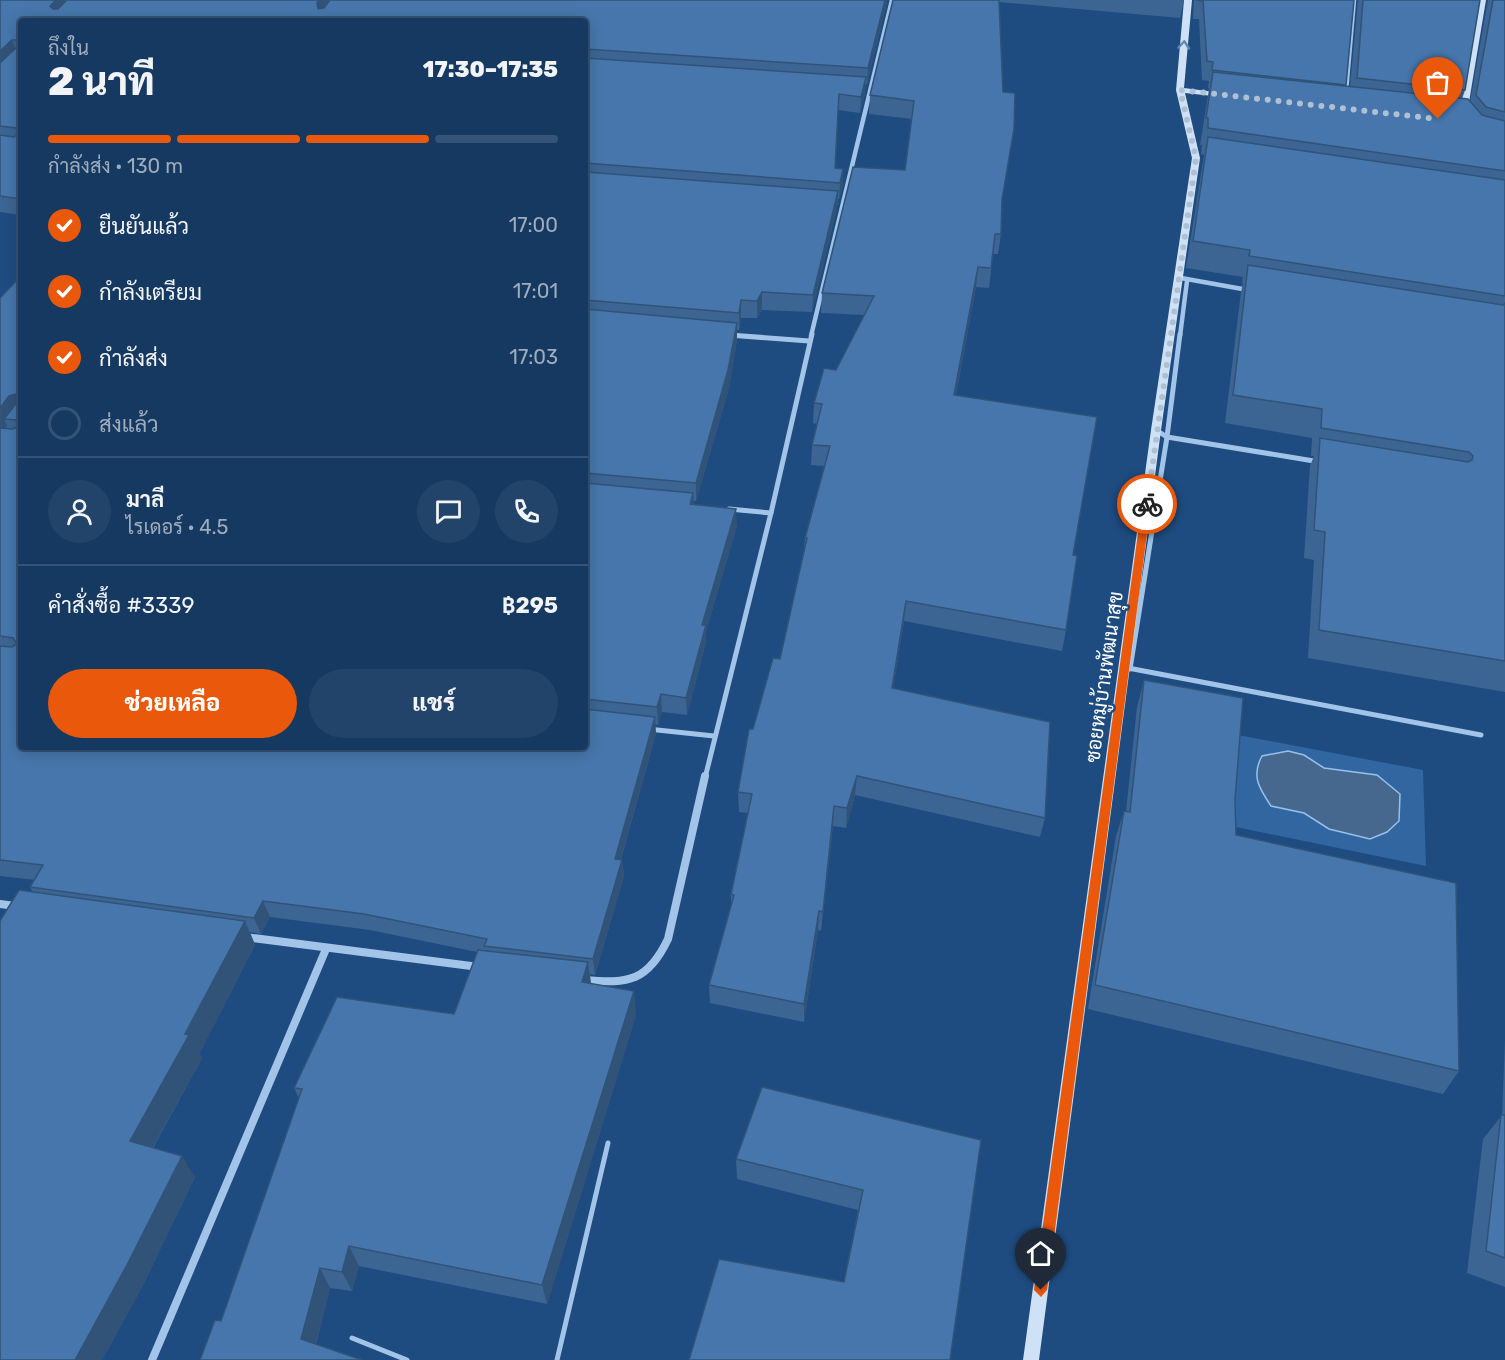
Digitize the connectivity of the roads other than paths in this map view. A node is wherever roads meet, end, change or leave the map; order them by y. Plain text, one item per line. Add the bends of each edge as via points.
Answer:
1 (892, 0) edge
2 (1188, 0) edge
3 (1354, 0) edge
4 (1482, 0) edge
5 (860, 88) edge
6 (871, 89) junction
7 (1180, 90) junction
8 (1227, 95) edge
9 (1345, 98) edge
10 (1461, 122) edge
11 (1184, 279) junction
12 (1257, 292) edge
13 (727, 334) edge
14 (809, 341) junction
15 (1162, 433) junction
16 (1329, 464) edge
17 (724, 508) edge
18 (771, 513) junction
19 (1128, 668) junction
20 (644, 728) edge
21 (1481, 735) dead end
22 (714, 736) junction
23 (0, 904) edge
24 (16, 916) edge
25 (232, 935) edge
26 (326, 949) junction
27 (488, 968) edge
28 (580, 979) edge
29 (608, 1143) dead end
30 (352, 1338) dead end
31 (152, 1360) edge
32 (407, 1360) edge
33 (557, 1360) edge
34 (1031, 1360) edge

1 - 6 street
7 -> 2 street, ซอยหมู่บ้านพัฒนาสุข
3 - 9 street
4 - 10 street
5 - 6 street
6 - 14 street
7 - 8 street
7 - 11 street, ซอยหมู่บ้านพัฒนาสุข via 1202,159
11 - 12 street
11 - 15 street, ซอยหมู่บ้านพัฒนาสุข
13 - 14 street
14 - 18 street
15 - 16 street
15 - 19 street, ซอยหมู่บ้านพัฒนาสุข
17 - 18 street
18 - 22 street
19 - 21 street
19 - 34 street, ซอยหมู่บ้านพัฒนาสุข
20 - 22 street
22 - 28 street via 660,961 642,976 614,983
23 - 24 street via 21,907
25 - 26 street
26 - 27 street
26 - 31 street
29 - 33 lane
30 - 32 lane

